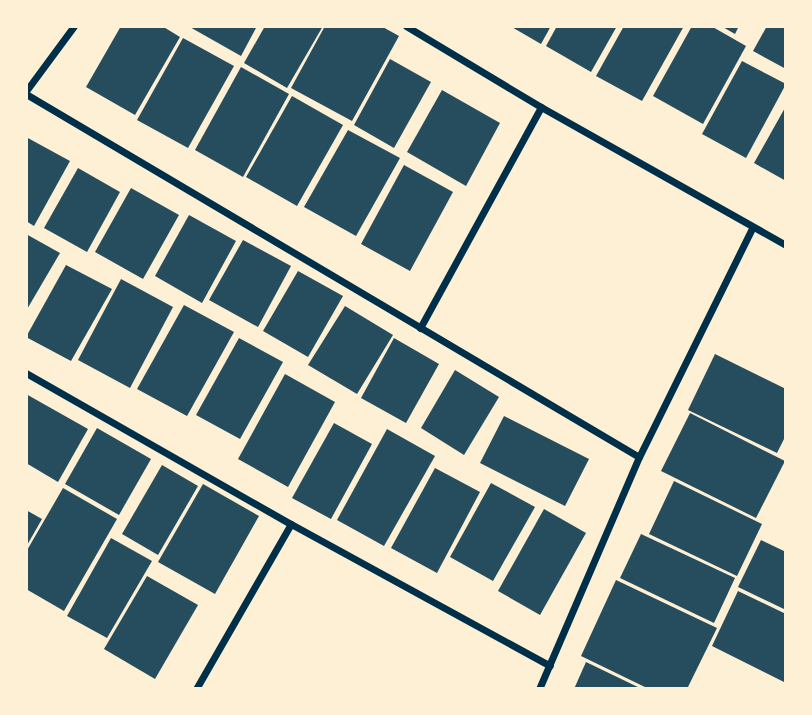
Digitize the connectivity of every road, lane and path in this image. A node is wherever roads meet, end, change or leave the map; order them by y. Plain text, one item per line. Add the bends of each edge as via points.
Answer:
1 (74, 26) edge
2 (405, 26) edge
3 (26, 92) edge
4 (541, 107) junction
5 (752, 228) junction
6 (786, 245) edge
7 (420, 328) junction
8 (26, 373) edge
9 (639, 457) junction
10 (291, 524) junction
11 (550, 666) junction
12 (196, 689) edge
13 (539, 689) edge

1 - 3 street
2 - 4 street
3 - 7 street
4 - 5 street
4 - 7 street
5 - 6 street
5 - 9 street
7 - 9 street
8 - 10 street
9 - 11 street
10 - 11 street
10 - 12 street
11 - 13 street

